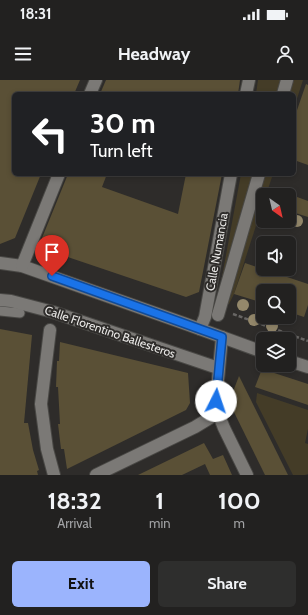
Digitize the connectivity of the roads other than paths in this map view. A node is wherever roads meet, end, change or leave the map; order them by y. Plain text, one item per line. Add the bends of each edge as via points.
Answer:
1 (96, 80) edge
2 (249, 80) edge
3 (287, 80) edge
4 (91, 92) edge
5 (246, 92) edge
6 (284, 92) edge
7 (58, 176) edge
8 (231, 176) edge
9 (258, 176) edge
10 (0, 263) edge
11 (22, 266) junction
12 (0, 300) edge
13 (0, 311) edge
14 (218, 312) road end
15 (20, 313) dead end
16 (200, 328) junction
17 (50, 330) dead end
18 (222, 337) junction
19 (256, 349) edge
20 (296, 363) edge
21 (308, 367) edge
22 (218, 368) junction
23 (218, 413) junction
24 (54, 475) edge
25 (96, 475) edge
26 (247, 475) edge

1 - 4 street
2 - 5 street
3 - 6 street
7 - 11 street
8 - 16 street, Calle Numancia via 205,317
9 - 14 street
10 - 11 street
11 - 16 street
12 - 22 street, Calle Florentino Ballesteros via 53,312
13 - 15 lane
16 - 18 street
17 - 24 street via 41,404 46,449
18 - 19 street
18 - 22 street
20 - 21 street
22 - 23 street
23 - 25 street via 195,427
23 - 26 street

